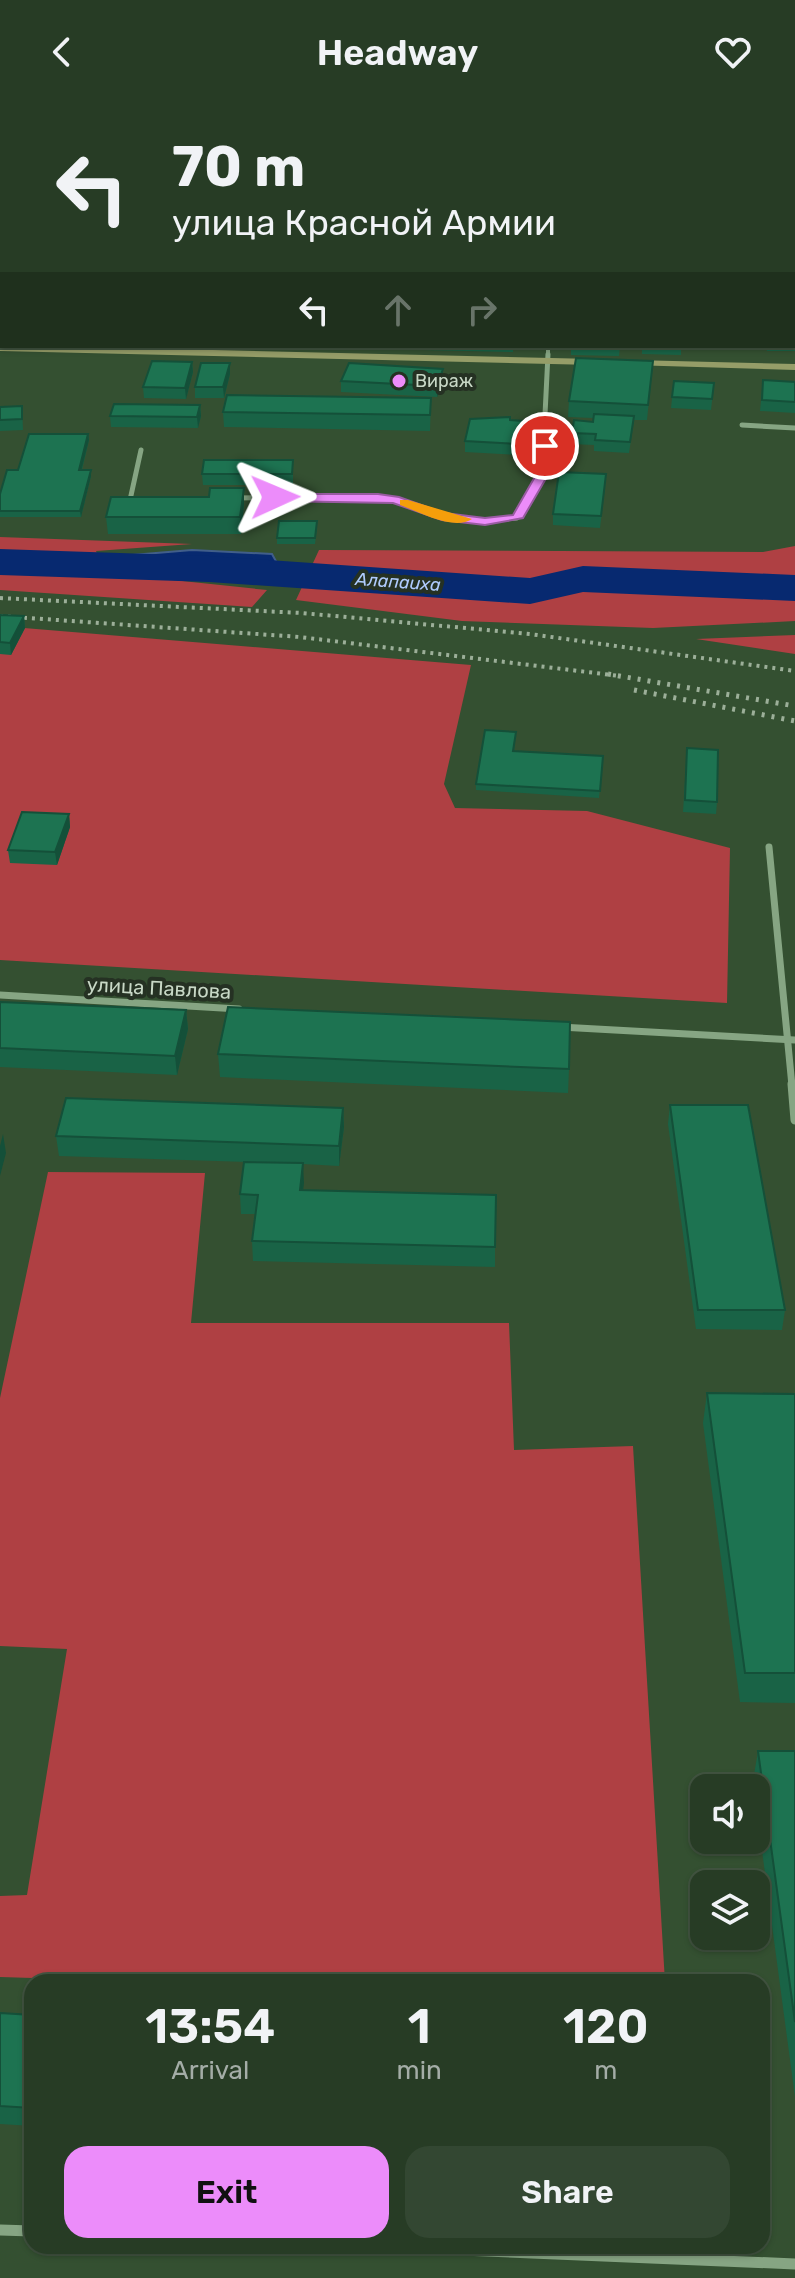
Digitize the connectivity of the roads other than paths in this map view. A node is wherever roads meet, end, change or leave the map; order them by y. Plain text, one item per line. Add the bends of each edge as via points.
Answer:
1 (548, 348) edge
2 (0, 350) edge
3 (547, 361) junction
4 (609, 363) edge
5 (625, 363) edge
6 (795, 367) edge
7 (742, 425) dead end
8 (795, 428) edge
9 (141, 450) dead end
10 (223, 498) edge
11 (146, 499) edge
12 (769, 847) dead end
13 (0, 995) edge
14 (252, 1010) edge
15 (550, 1026) edge
16 (791, 1040) edge
17 (795, 1120) edge
18 (0, 2230) edge
19 (24, 2231) edge
20 (557, 2254) edge
21 (795, 2264) edge

1 - 3 street
2 - 3 main road
3 - 4 main road
3 - 10 street via 542,475 517,518 442,516 395,499 361,496
5 - 6 main road
7 - 8 street
9 - 11 street via 130,500
12 - 16 street
13 - 14 street, улица Павлова
15 - 16 street
16 - 17 street
18 - 19 street
20 - 21 street

